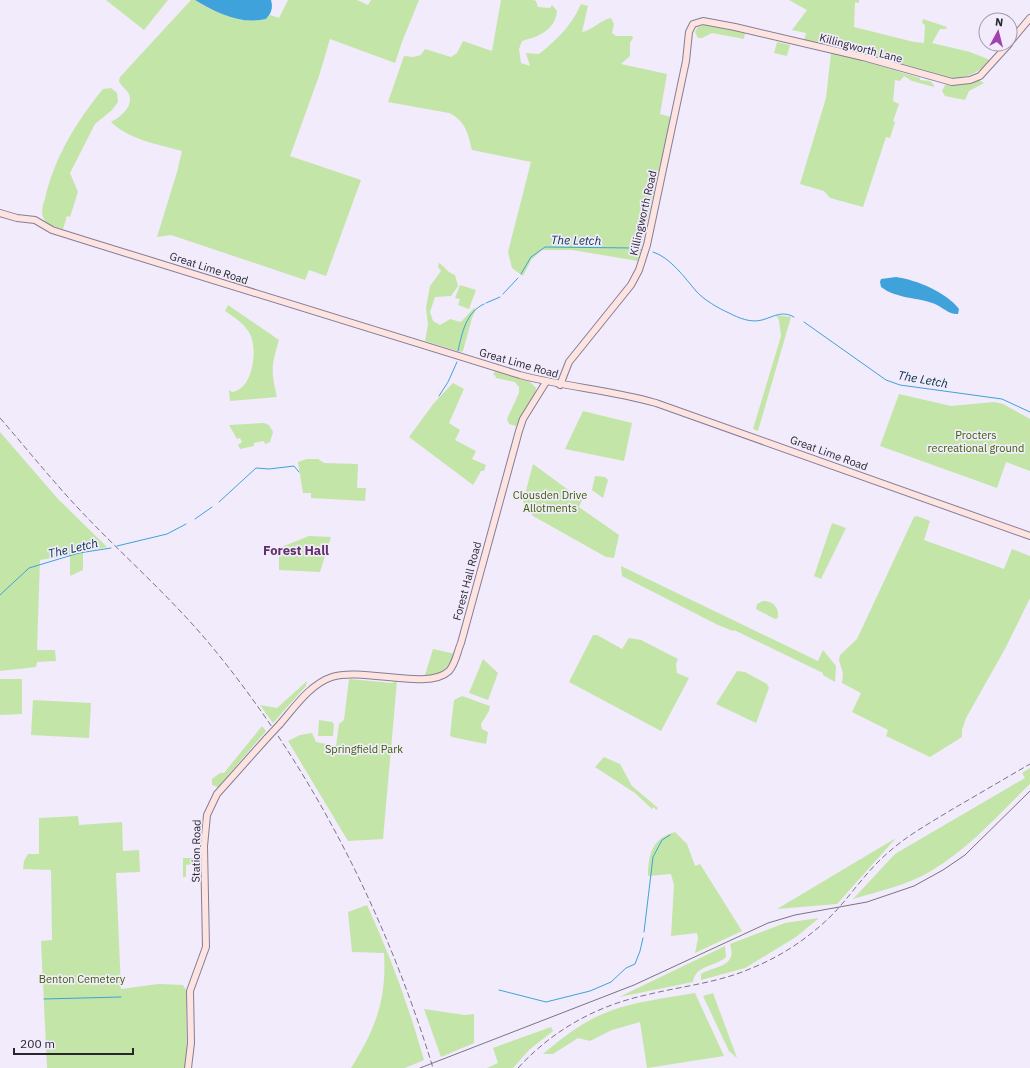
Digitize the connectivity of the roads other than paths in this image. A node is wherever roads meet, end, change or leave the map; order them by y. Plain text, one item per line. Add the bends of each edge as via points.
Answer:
1 (1030, 18) edge
2 (695, 22) joint
3 (1018, 32) edge
4 (1001, 52) edge
5 (0, 213) edge
6 (564, 374) junction
7 (534, 379) junction
8 (546, 382) junction
9 (560, 385) junction
10 (572, 387) junction
11 (541, 393) junction
12 (1030, 536) edge
13 (328, 678) joint
14 (188, 1068) edge

1 - 3 main road, Killingworth Lane
2 - 4 main road, Killingworth Lane via 735,27 856,55 952,82 980,76
2 - 6 main road, Killingworth Road via 689,32 682,77 642,263 626,292 568,362
5 - 7 main road, Great Lime Road via 35,220 52,230
6 - 9 main road, Killingworth Road
6 - 10 main road
7 - 8 main road, Great Lime Road
7 - 11 main road
8 - 9 main road, Great Lime Road
8 - 11 main road, Forest Hall Road
9 - 10 main road, Great Lime Road
10 - 12 main road, Great Lime Road via 630,396 656,403
11 - 13 main road, Forest Hall Road via 523,419 519,431 461,643 451,668 440,676 427,679 354,674
13 - 14 main road, Station Road, bridge via 314,688 267,738 218,794 208,812 205,822 206,946 190,992 191,1043

